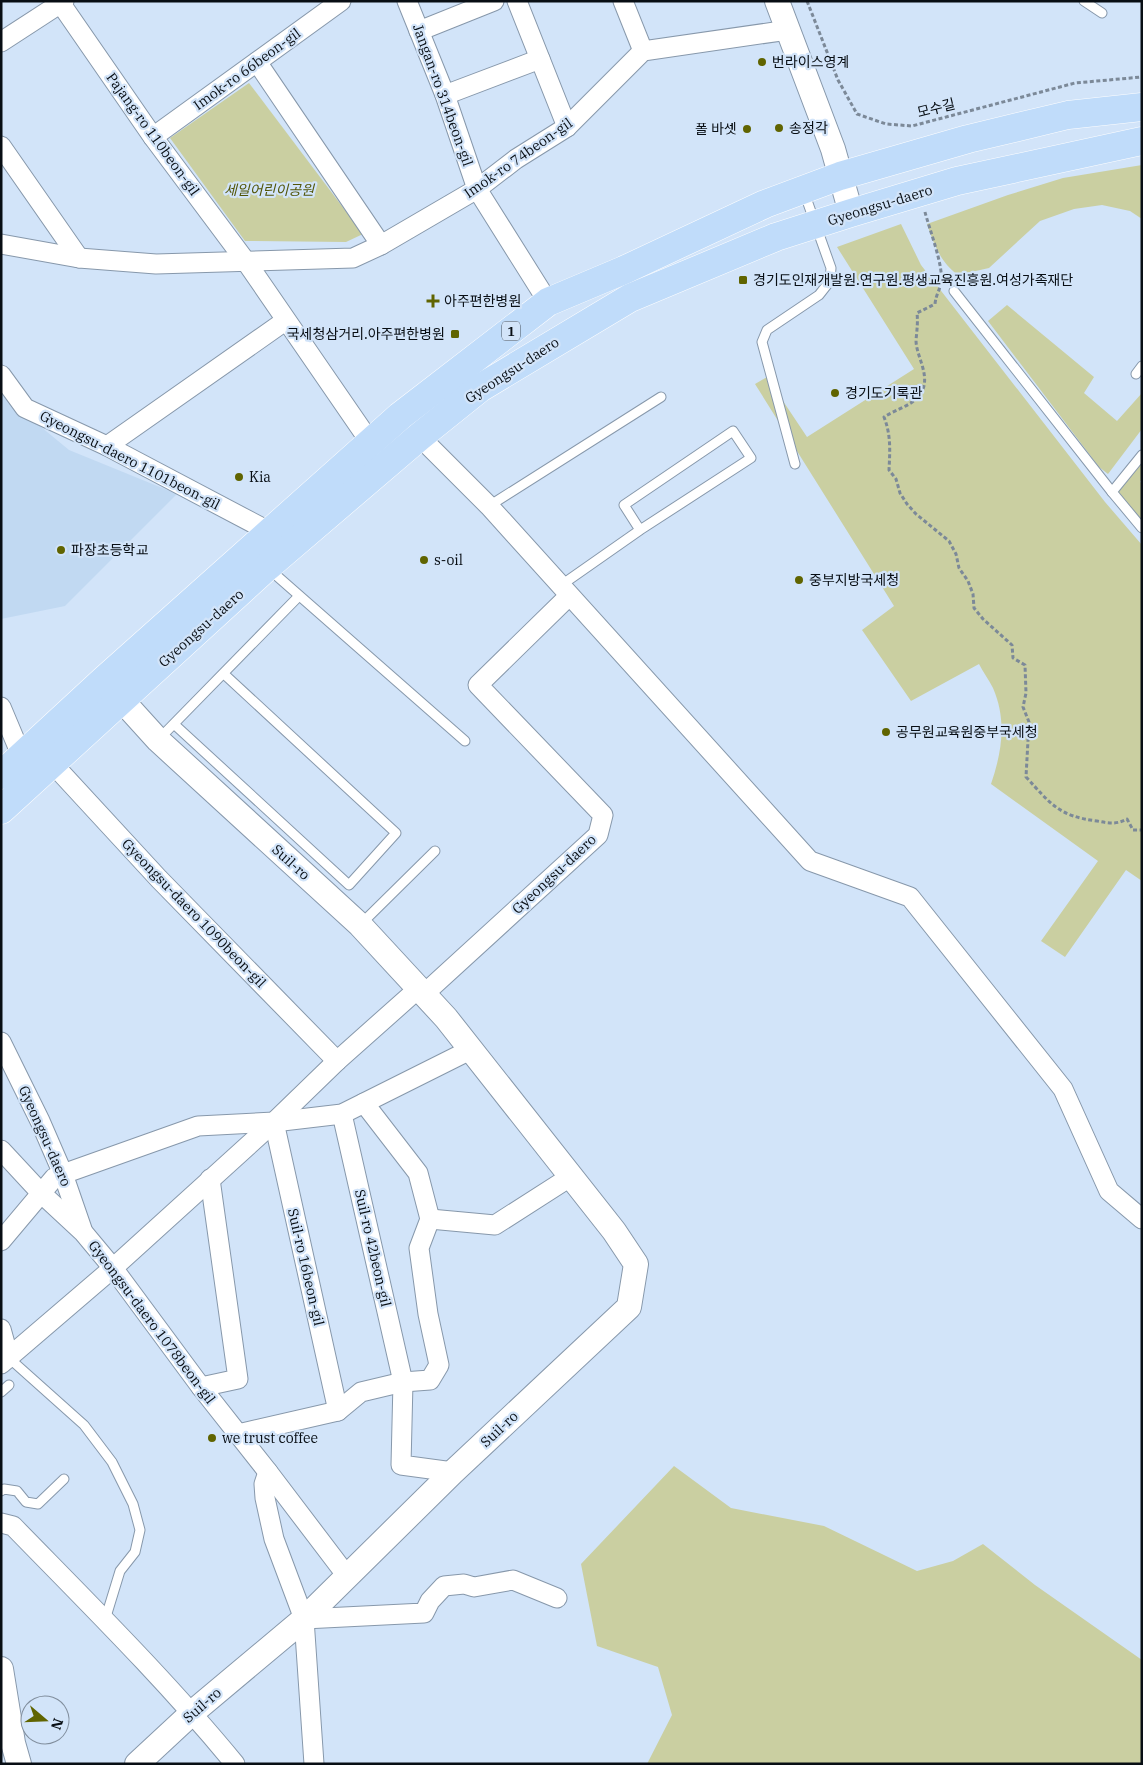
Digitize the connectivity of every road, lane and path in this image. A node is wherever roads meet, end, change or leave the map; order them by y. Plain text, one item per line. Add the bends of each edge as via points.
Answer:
1 (340, 1) edge
2 (407, 1) edge
3 (494, 1) edge
4 (517, 1) edge
5 (623, 1) edge
6 (777, 1) edge
7 (806, 1) edge
8 (1084, 1) edge
9 (61, 2) edge
10 (1102, 13) dead end
11 (419, 30) junction
12 (788, 30) junction
13 (1, 42) edge
14 (644, 51) junction
15 (540, 59) junction
16 (257, 62) junction
17 (1142, 77) edge
18 (445, 94) junction
19 (1142, 107) edge
20 (567, 127) junction
21 (153, 136) junction
22 (1142, 140) edge
23 (1, 146) edge
24 (840, 176) junction
25 (477, 189) junction
26 (803, 190) junction
27 (919, 193) junction
28 (851, 213) junction
29 (815, 225) junction
30 (1, 244) edge
31 (381, 245) junction
32 (79, 258) junction
33 (247, 263) junction
34 (954, 291) dead end
35 (548, 302) junction
36 (286, 321) junction
37 (1142, 366) edge
38 (1136, 374) dead end
39 (1, 375) edge
40 (661, 397) dead end
41 (400, 416) junction
42 (420, 437) junction
43 (370, 443) junction
44 (107, 446) junction
45 (1142, 455) edge
46 (795, 464) dead end
47 (387, 466) junction
48 (1112, 492) junction
49 (325, 501) junction
50 (489, 506) junction
51 (1142, 528) edge
52 (640, 530) junction
53 (270, 532) junction
54 (267, 567) junction
55 (564, 591) junction
56 (300, 596) junction
57 (224, 674) junction
58 (113, 690) junction
59 (1, 707) edge
60 (166, 732) junction
61 (465, 741) dead end
62 (22, 757) junction
63 (52, 763) junction
64 (1, 775) edge
65 (1, 810) edge
66 (1142, 830) edge
67 (435, 851) dead end
68 (360, 925) junction
69 (421, 991) junction
70 (1, 1042) edge
71 (470, 1050) junction
72 (338, 1061) junction
73 (364, 1103) junction
74 (342, 1114) junction
75 (274, 1122) junction
76 (1, 1150) edge
77 (63, 1174) junction
78 (570, 1177) junction
79 (210, 1179) junction
80 (41, 1193) junction
81 (430, 1219) junction
82 (1142, 1219) edge
83 (83, 1232) junction
84 (1, 1241) edge
85 (113, 1268) junction
86 (1, 1329) edge
87 (5, 1361) edge
88 (403, 1382) junction
89 (9, 1386) dead end
90 (201, 1387) junction
91 (1, 1392) edge
92 (338, 1411) junction
93 (238, 1434) junction
94 (268, 1472) junction
95 (453, 1472) junction
96 (64, 1479) dead end
97 (1, 1491) edge
98 (1, 1523) edge
99 (347, 1576) junction
100 (557, 1598) dead end
101 (304, 1619) junction
102 (105, 1620) junction
103 (2, 1681) edge
104 (192, 1712) junction
105 (141, 1763) edge
106 (19, 1764) edge
107 (235, 1764) edge
108 (314, 1764) edge

1 - 16 street, Imok-ro 66beon-gil
2 - 11 street, Jangan-ro 314beon-gil
3 - 11 street
4 - 15 street
5 - 14 street
6 - 12 street
7 - 17 path, 모수길 via 838,80 857,114 886,124 912,126 1075,83
8 - 10 lane
9 - 13 street, Pajang-ro 110beon-gil
9 - 21 street, Pajang-ro 110beon-gil
11 - 18 street, Jangan-ro 314beon-gil
12 - 14 street
12 - 24 street
14 - 20 street, Imok-ro 74beon-gil
15 - 18 street
15 - 20 street
16 - 21 street, Imok-ro 66beon-gil
16 - 31 street
18 - 25 street, Jangan-ro 314beon-gil
19 - 24 main road, Gyeongsu-daero / 1 via 1068,116 968,139
20 - 25 street, Imok-ro 74beon-gil via 516,158
21 - 33 street, Pajang-ro 110beon-gil
22 - 27 main road, Gyeongsu-daero / 1 via 966,179
23 - 32 street
24 - 26 main road, Gyeongsu-daero / 1
24 - 28 street
25 - 31 street, Imok-ro 74beon-gil
25 - 35 street
26 - 29 lane
26 - 35 main road, Gyeongsu-daero / 1
27 - 28 main road, Gyeongsu-daero / 1
27 - 66 path via 941,269 941,282 935,304 917,312 916,342 924,368 924,383 919,396 884,417 891,445 889,470 906,504 949,541 974,594 974,608 1012,645 1013,658 1025,665 1023,707 1029,722 1026,777 1055,808 1065,814 1106,823 1127,819 1134,830
28 - 29 main road, Gyeongsu-daero / 1
29 - 42 main road, Gyeongsu-daero / 1 via 776,237 630,298 480,388
29 - 46 lane via 831,268 830,281 820,295 767,330 762,342
30 - 32 street, Imok-ro 74beon-gil
31 - 33 street, Imok-ro 74beon-gil via 353,258
32 - 33 street, Imok-ro 74beon-gil via 156,264
33 - 36 street, Pajang-ro 110beon-gil
34 - 48 lane
35 - 41 main road, Gyeongsu-daero / 1
36 - 43 street, Pajang-ro 110beon-gil
36 - 44 street
37 - 38 lane
39 - 44 street, Gyeongsu-daero 1101beon-gil via 25,408
40 - 50 lane
41 - 42 street
41 - 43 main road, Gyeongsu-daero / 1
42 - 47 main road, Gyeongsu-daero / 1
42 - 50 street
43 - 47 street, Pajang-ro 110beon-gil
43 - 49 main road, Gyeongsu-daero / 1
44 - 53 street, Gyeongsu-daero 1101beon-gil
45 - 48 lane
47 - 49 main road, Gyeongsu-daero / 1
48 - 51 lane
49 - 53 main road, Gyeongsu-daero / 1
49 - 54 main road, Gyeongsu-daero / 1
50 - 55 street
52 - 52 lane via 751,458 733,431 624,504
52 - 55 lane
53 - 58 main road, Gyeongsu-daero / 1
54 - 56 lane
54 - 58 main road, Gyeongsu-daero / 1
55 - 69 street, Gyeongsu-daero via 478,685 603,815 598,835
55 - 82 street via 810,861 910,897 1063,1090 1110,1192
56 - 57 lane
56 - 61 lane
57 - 60 lane
57 - 60 lane via 396,834 349,885
58 - 60 street, Suil-ro
58 - 62 main road, Gyeongsu-daero / 1
58 - 63 main road, Gyeongsu-daero / 1
59 - 62 street
60 - 68 street, Suil-ro
62 - 64 main road, Gyeongsu-daero / 1
63 - 65 main road, Gyeongsu-daero / 1
63 - 72 street, Gyeongsu-daero 1090beon-gil via 159,879
67 - 68 lane
68 - 69 street, Suil-ro
69 - 71 street, Suil-ro
69 - 72 street
70 - 77 street, Gyeongsu-daero
71 - 73 street
71 - 78 street, Suil-ro
72 - 75 street
73 - 74 street
73 - 81 street via 418,1173
74 - 75 street
74 - 88 street, Suil-ro 42beon-gil
75 - 77 street via 198,1126
75 - 79 street
75 - 92 street, Suil-ro 16beon-gil
76 - 80 street, Gyeongsu-daero 1078beon-gil
77 - 80 street via 54,1178
77 - 83 street, Gyeongsu-daero
78 - 81 street via 495,1225
78 - 95 street, Suil-ro via 636,1264 629,1307
79 - 85 street
79 - 90 street via 238,1379
80 - 83 street, Gyeongsu-daero 1078beon-gil
80 - 84 street
81 - 88 street via 419,1248 439,1365 430,1380
83 - 85 street, Gyeongsu-daero 1078beon-gil
85 - 87 street
85 - 90 street, Gyeongsu-daero 1078beon-gil
86 - 87 street
87 - 102 lane via 84,1426 112,1462 133,1504 140,1530 135,1552 120,1571
88 - 92 street via 361,1392
88 - 95 street, Suil-ro 42beon-gil via 401,1465
89 - 91 lane
90 - 93 street, Gyeongsu-daero 1078beon-gil
92 - 93 street
93 - 94 street, Gyeongsu-daero 1078beon-gil
94 - 99 street, Gyeongsu-daero 1078beon-gil
94 - 101 street via 264,1484 265,1498 274,1539
95 - 99 street, Suil-ro
96 - 97 lane via 38,1504 26,1502 17,1491
98 - 102 street via 12,1526
99 - 101 street, Suil-ro
100 - 101 street via 513,1580 474,1587 464,1584 444,1586 424,1613
101 - 104 street, Suil-ro
101 - 108 street
102 - 104 street
103 - 106 street
104 - 105 street, Suil-ro
104 - 107 street

